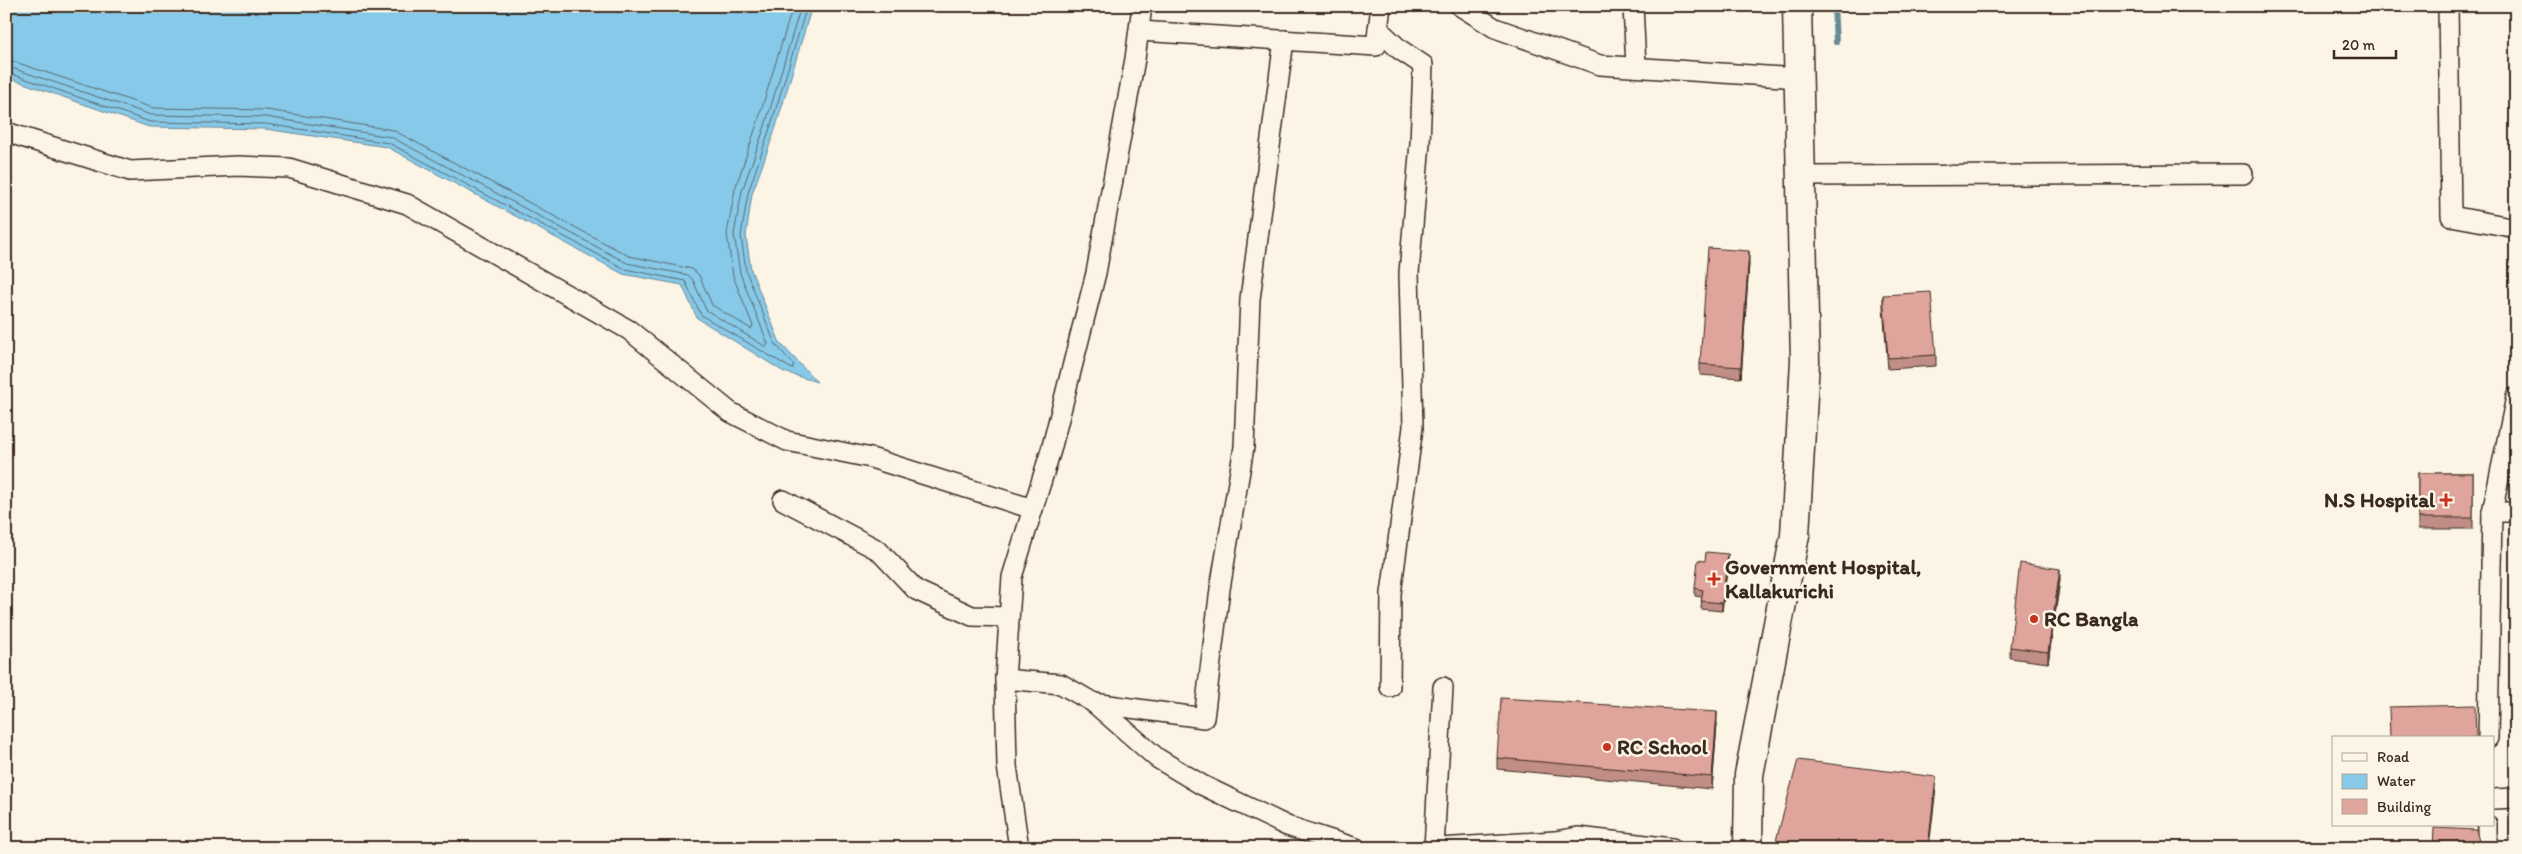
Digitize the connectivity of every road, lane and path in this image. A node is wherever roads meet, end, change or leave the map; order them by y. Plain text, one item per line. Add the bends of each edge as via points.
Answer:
1 (1142, 6) edge
2 (1381, 6) edge
3 (1460, 6) edge
4 (1633, 6) edge
5 (1797, 6) edge
6 (2448, 6) edge
7 (1378, 29) junction
8 (1139, 31) junction
9 (1284, 40) junction
10 (1636, 67) junction
11 (1799, 78) junction
12 (6, 132) edge
13 (2243, 174) dead end
14 (1801, 176) junction
15 (2516, 228) edge
16 (2516, 397) edge
17 (783, 500) dead end
18 (1034, 509) junction
19 (2492, 512) junction
20 (2516, 512) edge
21 (1009, 617) junction
22 (1005, 679) junction
23 (1443, 686) dead end
24 (1390, 687) dead end
25 (1094, 703) junction
26 (2488, 736) edge
27 (2494, 798) edge
28 (2516, 798) edge
29 (2487, 826) edge
30 (1019, 848) edge
31 (1356, 848) edge
32 (1434, 848) edge
33 (1438, 848) edge
34 (1672, 848) edge
35 (1748, 848) edge
36 (2487, 848) edge

1 - 8 street
2 - 7 street
3 - 10 street via 1495,28 1592,62
4 - 10 street
5 - 11 main road
6 - 15 street via 2451,216
7 - 9 street via 1376,46
7 - 24 street via 1423,65 1420,143 1408,273 1413,427 1391,594
8 - 9 street
8 - 18 street via 1096,273
9 - 25 street via 1250,299 1244,447 1220,589 1204,718
10 - 11 street
11 - 14 main road
12 - 18 street via 130,171 238,166 289,168 407,204 629,330 730,412 787,441 871,458
13 - 14 street
14 - 35 main road via 1806,361 1795,536 1749,775
16 - 19 street
17 - 21 street via 878,550 916,590 972,616
18 - 21 street via 1012,577
19 - 20 street
19 - 26 street
21 - 22 street
22 - 25 street via 1060,684
22 - 30 street via 1007,766
23 - 32 street
25 - 31 street via 1157,758 1202,785 1287,826
27 - 28 street
29 - 36 street
33 - 34 street via 1578,837

